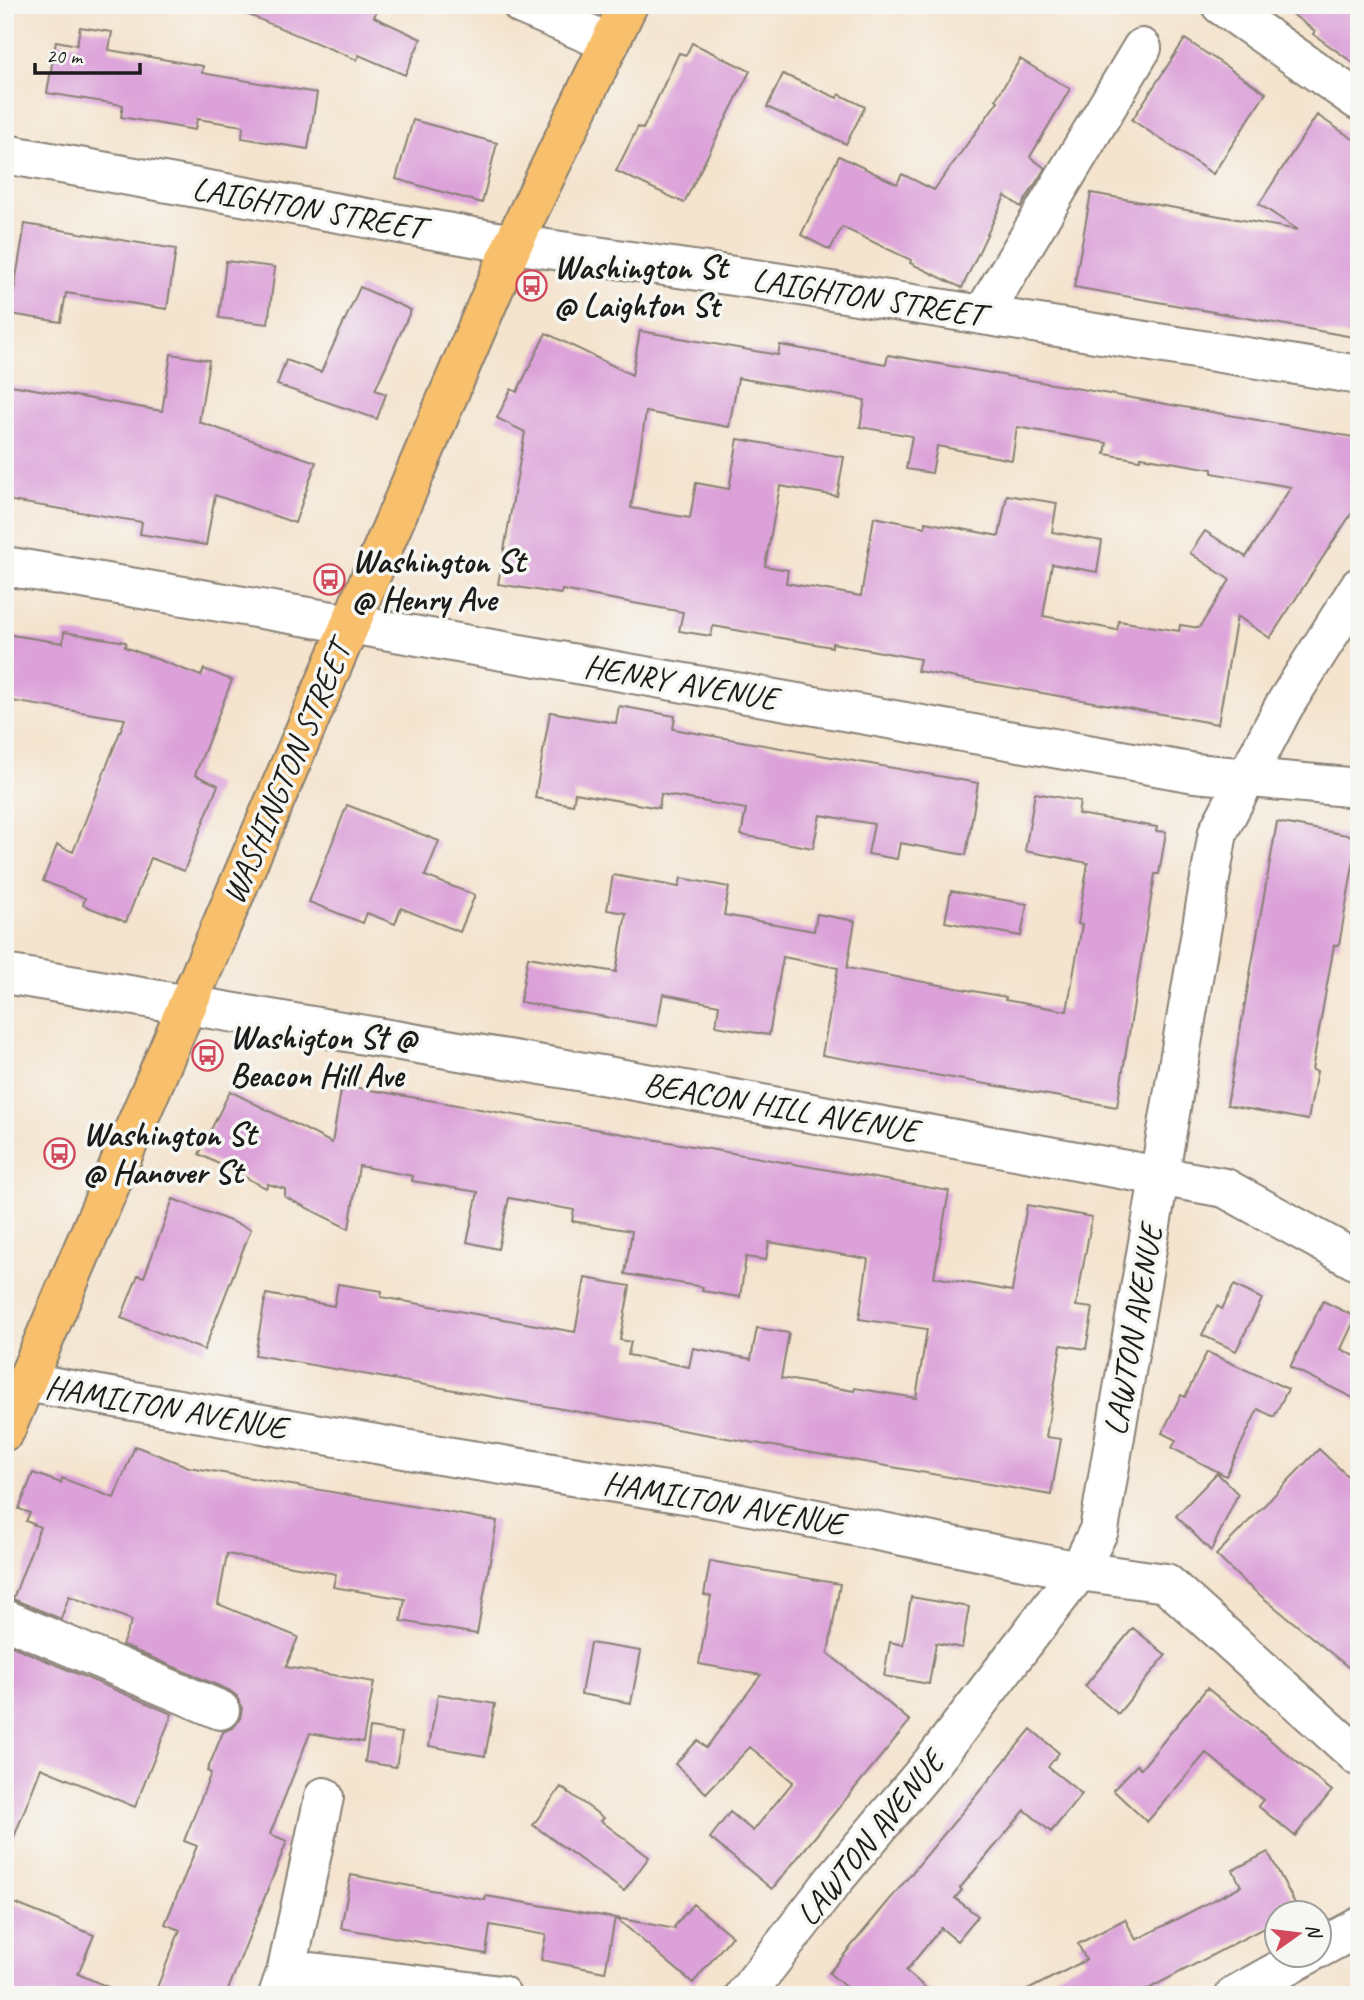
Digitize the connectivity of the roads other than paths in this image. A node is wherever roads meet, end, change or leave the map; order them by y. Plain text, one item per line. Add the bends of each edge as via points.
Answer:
1 (522, 5) edge
2 (628, 5) edge
3 (1221, 5) edge
4 (610, 43) junction
5 (1142, 48) dead end
6 (1359, 101) edge
7 (5, 154) edge
8 (513, 244) junction
9 (983, 314) junction
10 (1359, 375) edge
11 (5, 566) edge
12 (1359, 587) edge
13 (350, 624) junction
14 (1246, 778) junction
15 (1359, 788) edge
16 (5, 974) edge
17 (186, 1004) junction
18 (1159, 1176) junction
19 (1358, 1259) edge
20 (26, 1382) junction
21 (5, 1431) edge
22 (1079, 1571) junction
23 (5, 1619) edge
24 (220, 1710) dead end
25 (1359, 1757) edge
26 (324, 1797) dead end
27 (1359, 1927) edge
28 (1332, 1941) edge
29 (1285, 1968) edge
30 (282, 1982) edge
31 (501, 1995) edge
32 (745, 1995) edge
33 (1235, 1995) edge

1 - 4 street
2 - 4 main road, WASHINGTON STREET
3 - 6 street
4 - 8 main road, WASHINGTON STREET
5 - 9 street
7 - 8 street, LAIGHTON STREET
8 - 9 street, LAIGHTON STREET
8 - 13 main road, WASHINGTON STREET
9 - 10 street, LAIGHTON STREET
11 - 13 street, HENRY AVENUE
12 - 14 street, LAWTON AVENUE via 1284,706
13 - 14 street, HENRY AVENUE via 1195,773
13 - 17 main road, WASHINGTON STREET
14 - 15 street, HENRY AVENUE
14 - 18 street, LAWTON AVENUE via 1218,832
16 - 17 street, BEACON HILL AVENUE
17 - 18 street, BEACON HILL AVENUE
17 - 20 main road, WASHINGTON STREET
18 - 19 street, BEACON HILL AVENUE via 1225,1188
18 - 22 street, LAWTON AVENUE via 1099,1530
20 - 21 main road, WASHINGTON STREET
20 - 22 street, HAMILTON AVENUE via 716,1499
22 - 25 street, HAMILTON AVENUE via 1166,1583
22 - 32 street, LAWTON AVENUE
23 - 24 street
26 - 30 street
27 - 28 street
29 - 33 street
30 - 31 street

